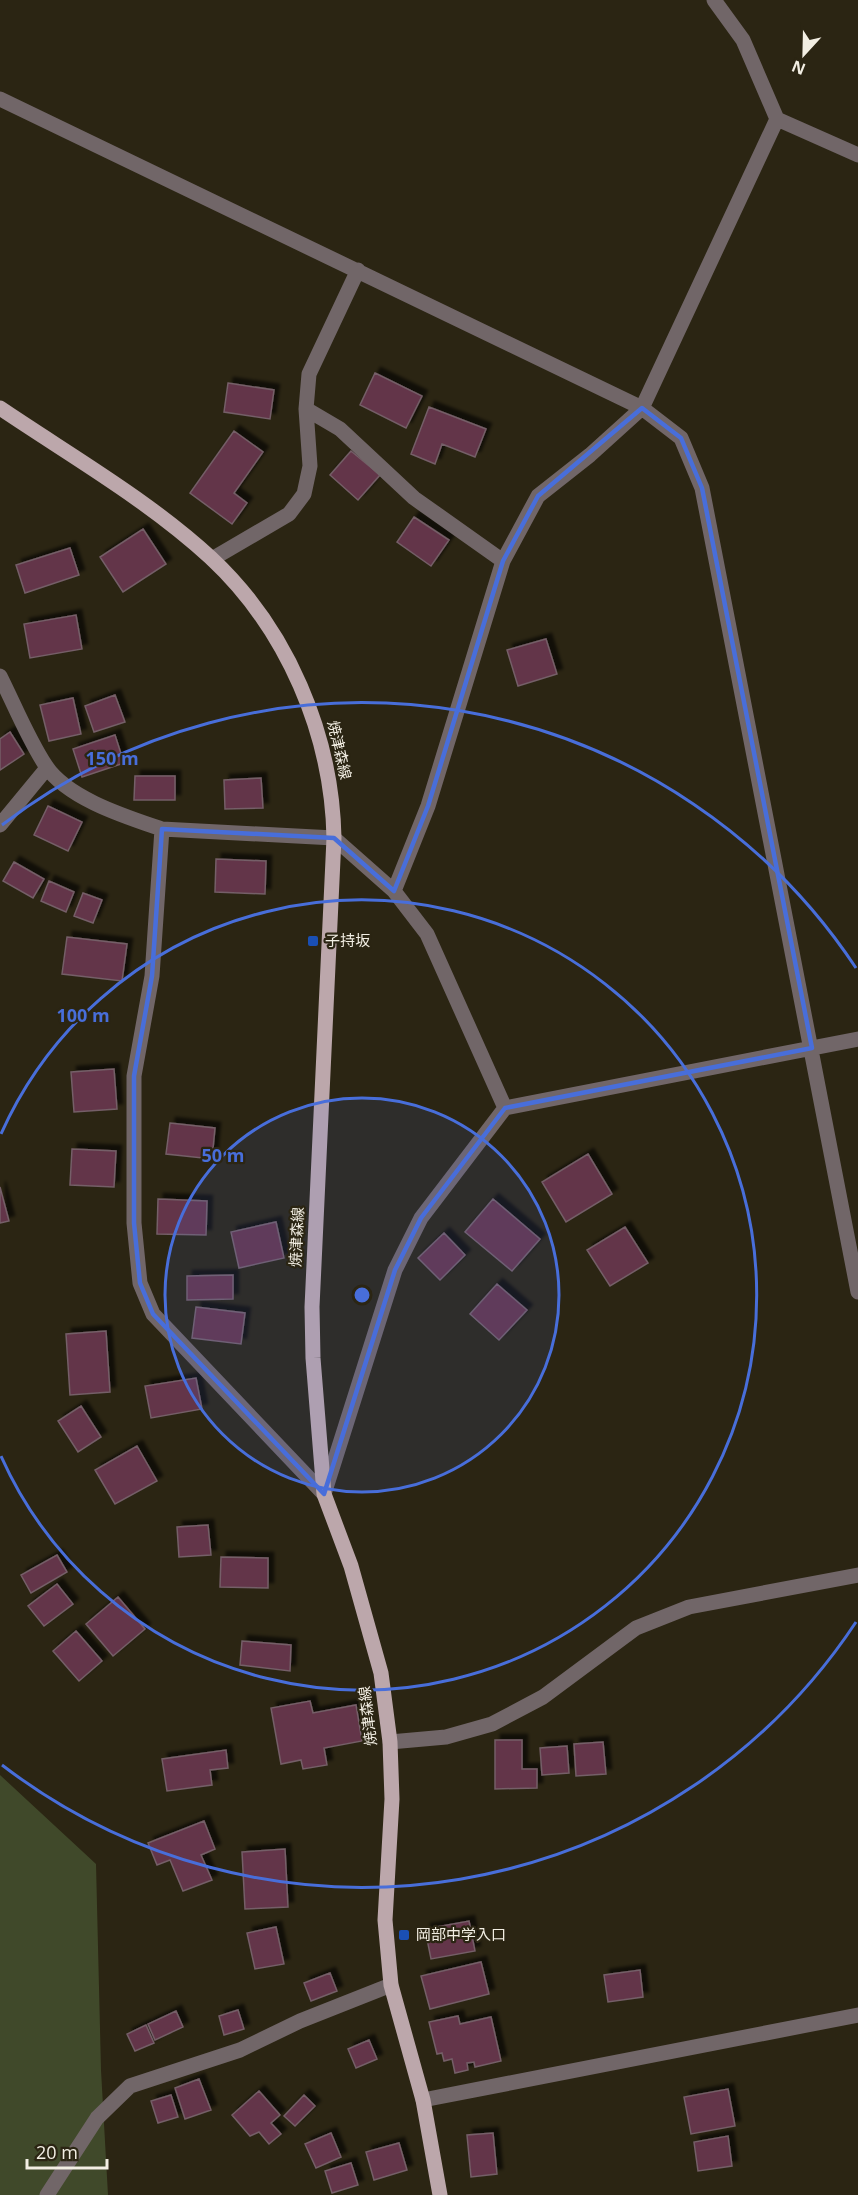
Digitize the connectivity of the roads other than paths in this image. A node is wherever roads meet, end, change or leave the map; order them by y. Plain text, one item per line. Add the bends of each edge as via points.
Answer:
1 (714, 0) edge
2 (0, 99) edge
3 (777, 119) junction
4 (858, 155) edge
5 (358, 270) junction
6 (0, 408) edge
7 (642, 408) junction
8 (306, 409) junction
9 (212, 559) junction
10 (502, 561) junction
11 (0, 676) edge
12 (47, 768) junction
13 (0, 825) edge
14 (162, 829) junction
15 (334, 838) junction
16 (394, 891) junction
17 (858, 1039) edge
18 (812, 1047) junction
19 (505, 1108) junction
20 (858, 1292) edge
21 (324, 1494) junction
22 (858, 1575) edge
23 (390, 1742) junction
24 (391, 1985) junction
25 (858, 2015) edge
26 (423, 2100) junction
27 (46, 2195) edge
28 (440, 2195) edge

1 - 3 street via 743,39
2 - 5 street
3 - 4 street
3 - 7 street
5 - 7 street
5 - 8 street via 309,374
6 - 9 main road, 焼津森線 via 164,518
7 - 10 street via 538,496
7 - 18 street via 681,438 702,488
8 - 9 street via 310,466 304,494 289,514
8 - 10 street via 340,429 414,498
9 - 15 main road, 焼津森線 via 268,625 302,689 322,743
10 - 16 street via 428,806
11 - 12 street
12 - 13 street
12 - 14 street via 106,811
14 - 15 street
14 - 21 street via 152,976 134,1076 134,1223 140,1283 153,1314
15 - 16 street
15 - 21 main road, 焼津森線 via 312,1307
16 - 19 street via 427,934
17 - 18 street
18 - 19 street
18 - 20 street
19 - 21 street via 421,1218 395,1270
21 - 23 main road, 焼津森線 via 351,1566 381,1674
22 - 23 street via 689,1607 636,1628 543,1696 492,1724 446,1737
23 - 24 main road, 焼津森線 via 392,1799 385,1920
24 - 26 main road, 焼津森線
24 - 27 street via 240,2050 130,2086 97,2118
25 - 26 street
26 - 28 main road, 焼津森線

